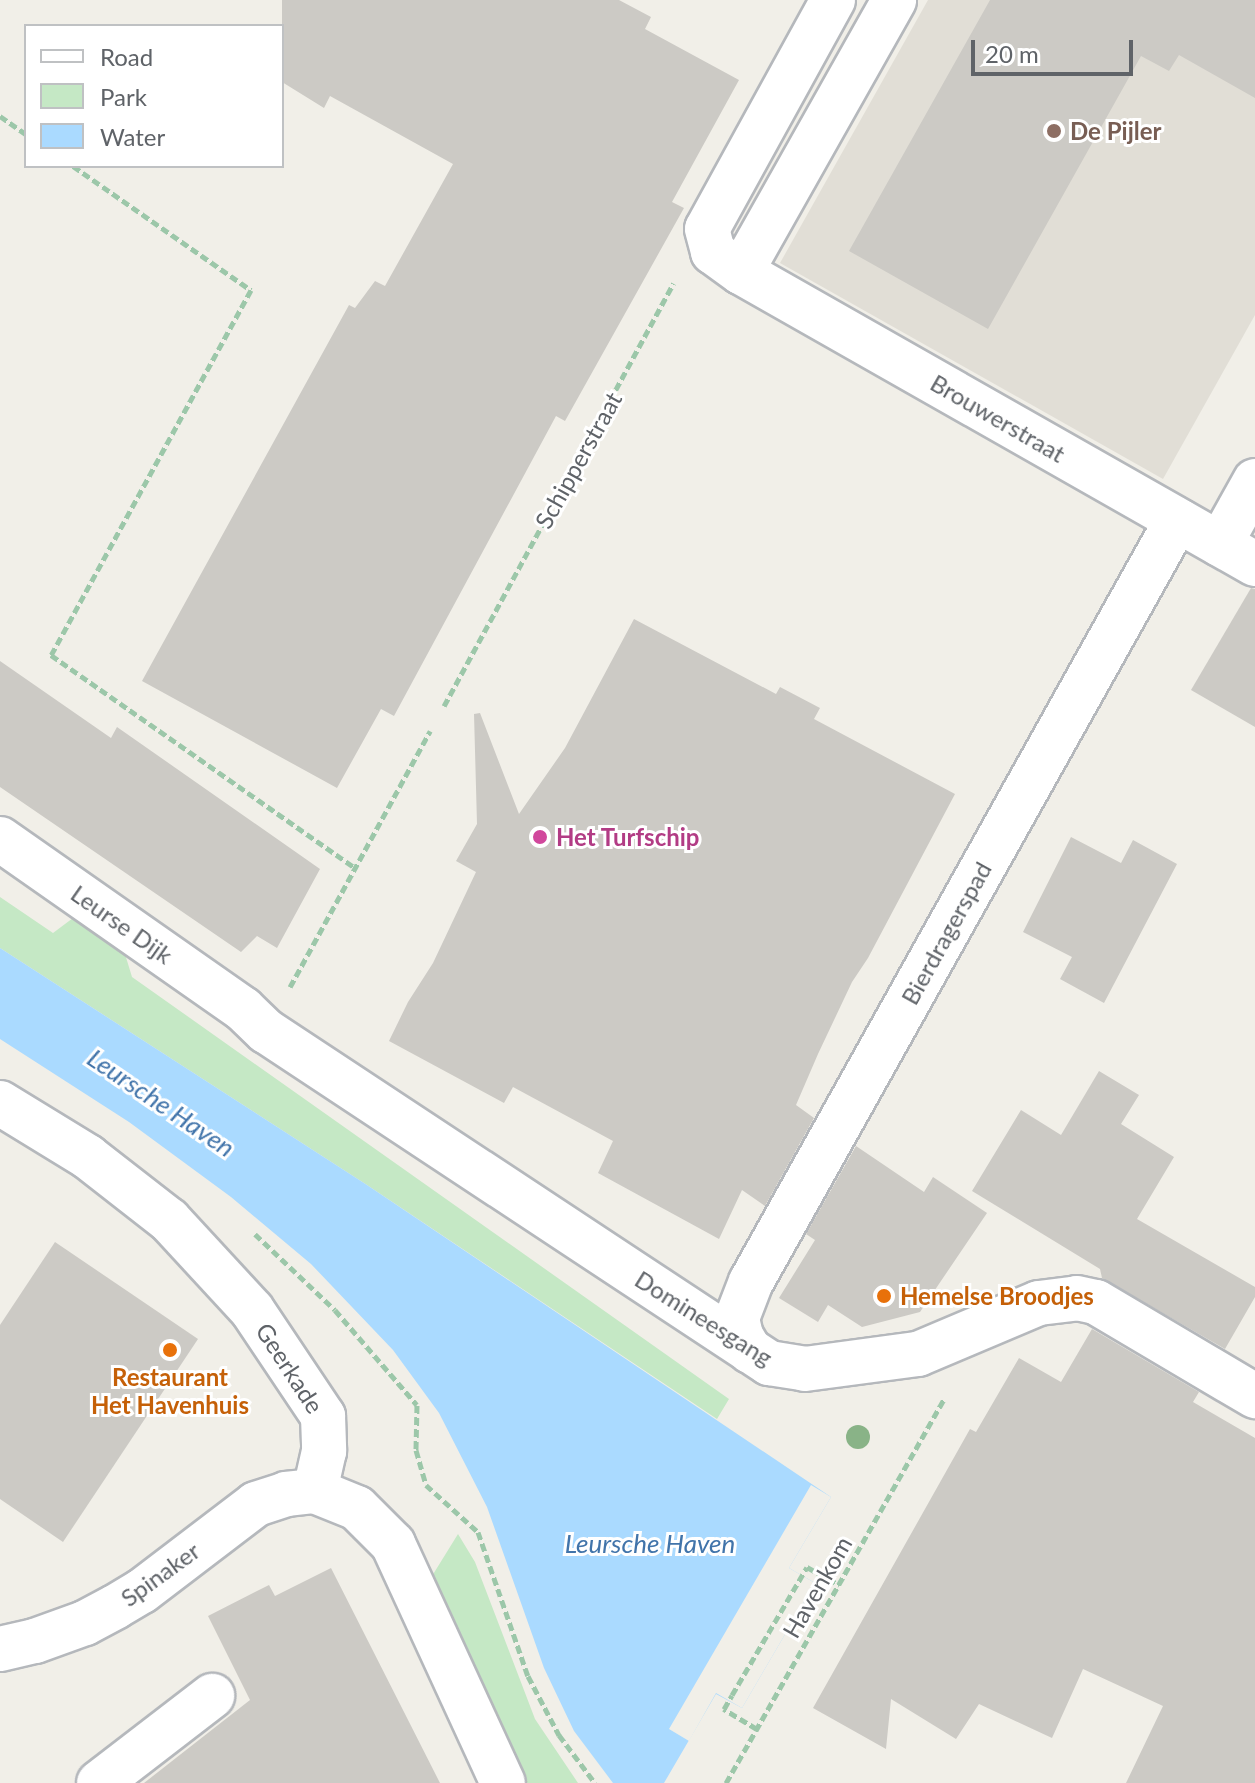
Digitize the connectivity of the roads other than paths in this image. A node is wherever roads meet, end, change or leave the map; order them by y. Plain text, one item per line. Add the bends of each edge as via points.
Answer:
1 (829, 1) edge
2 (886, 15) edge
3 (741, 272) junction
4 (1255, 481) edge
5 (1177, 520) junction
6 (1237, 554) edge
7 (0, 839) edge
8 (255, 1020) joint
9 (0, 1103) edge
10 (750, 1351) junction
11 (1255, 1396) edge
12 (315, 1491) junction
13 (0, 1649) edge
14 (212, 1696) dead end
15 (99, 1783) edge
16 (503, 1783) edge

1 - 2 street
1 - 3 street via 711,215 707,229 713,252
2 - 3 street
3 - 5 street, Brouwerstraat
4 - 6 street
5 - 6 street, Brouwerstraat
5 - 10 street, Bierdragerspad via 751,1282 737,1318
7 - 8 street, Leurse Dijk
8 - 10 street, Domineesgang
9 - 12 street, Geerkade via 88,1157 169,1220 252,1310 323,1416 324,1451
10 - 11 street, Domineesgang via 769,1363 805,1369 918,1354 1039,1303 1077,1298 1096,1302
12 - 13 street, Spinaker via 256,1504 115,1607 47,1637
12 - 16 street via 357,1508 393,1544
14 - 15 street

